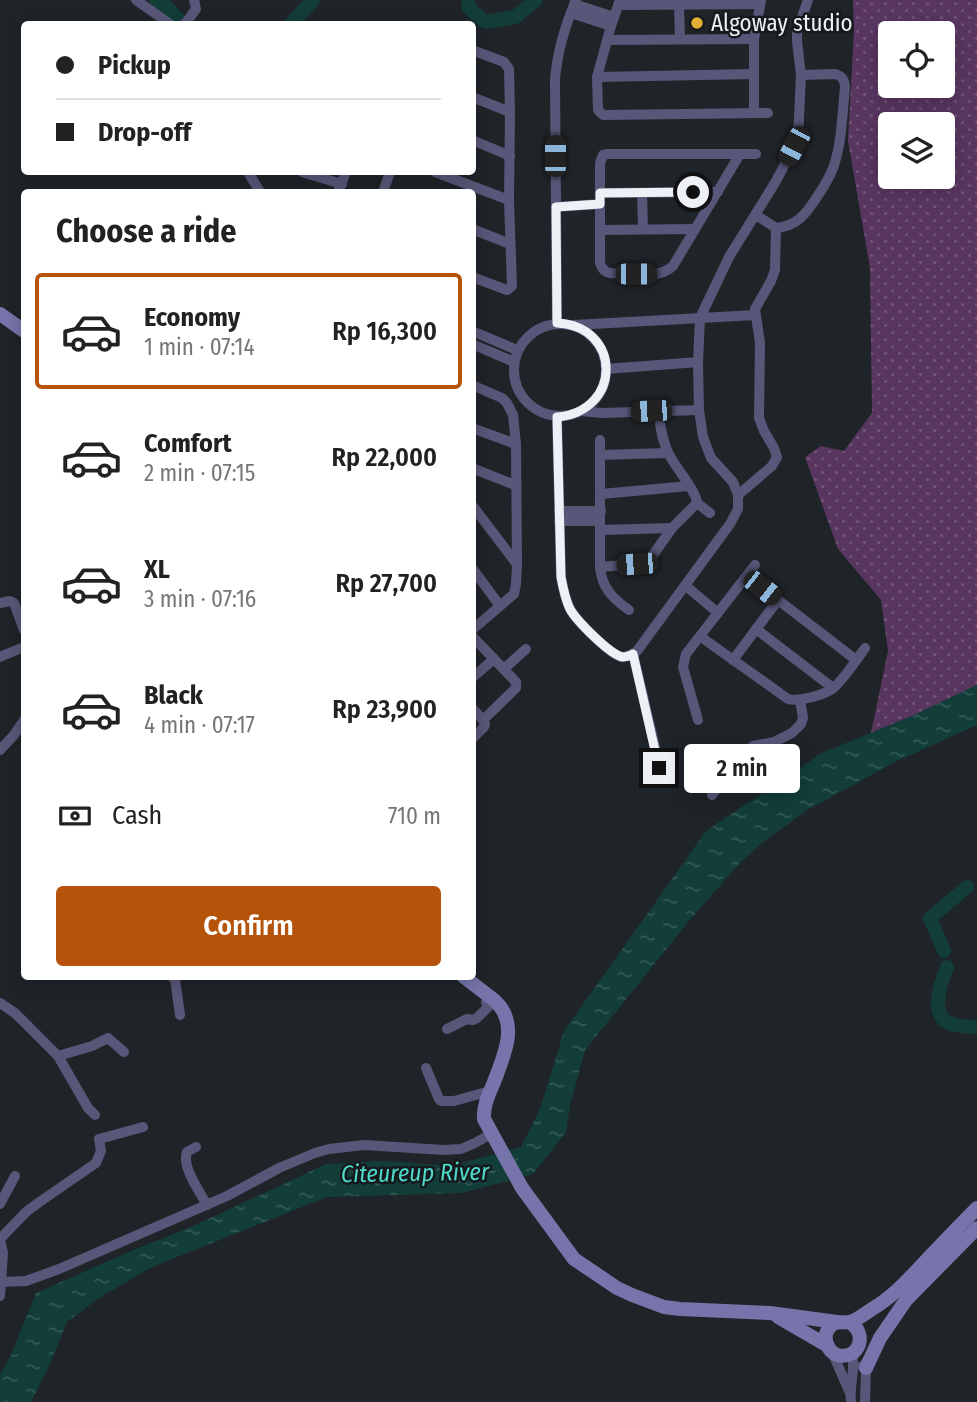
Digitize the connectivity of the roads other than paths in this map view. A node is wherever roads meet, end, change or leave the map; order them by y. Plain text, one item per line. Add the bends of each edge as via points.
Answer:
1 (136, 0) edge
2 (194, 0) edge
3 (808, 0) edge
4 (760, 2) edge
5 (619, 3) edge
6 (679, 5) junction
7 (574, 6) edge
8 (166, 21) edge
9 (187, 21) edge
10 (612, 22) junction
11 (754, 39) junction
12 (607, 40) junction
13 (680, 40) junction
14 (476, 52) edge
15 (754, 74) junction
16 (801, 75) junction
17 (597, 77) junction
18 (476, 99) edge
19 (510, 112) junction
20 (754, 113) junction
21 (768, 113) dead end
22 (476, 143) edge
23 (740, 154) junction
24 (755, 154) dead end
25 (510, 156) junction
26 (309, 175) edge
27 (443, 175) edge
28 (340, 188) edge
29 (642, 192) junction
30 (718, 192) junction
31 (600, 198) junction
32 (509, 201) junction
33 (556, 207) junction
34 (756, 215) junction
35 (776, 228) junction
36 (643, 229) junction
37 (695, 229) junction
38 (600, 230) junction
39 (476, 231) edge
40 (510, 244) junction
41 (476, 278) edge
42 (0, 314) edge
43 (755, 315) junction
44 (700, 318) junction
45 (557, 323) junction
46 (610, 323) junction
47 (574, 326) junction
48 (21, 329) edge
49 (476, 333) edge
50 (598, 344) junction
51 (476, 346) edge
52 (517, 350) junction
53 (514, 362) junction
54 (698, 362) junction
55 (606, 369) junction
56 (476, 387) edge
57 (699, 410) junction
58 (582, 411) junction
59 (557, 417) junction
60 (660, 424) dead end
61 (476, 429) edge
62 (600, 440) dead end
63 (516, 444) junction
64 (668, 453) junction
65 (600, 455) junction
66 (476, 470) edge
67 (515, 485) junction
68 (689, 486) junction
69 (601, 494) junction
70 (738, 495) junction
71 (697, 503) junction
72 (476, 510) edge
73 (710, 513) dead end
74 (559, 516) junction
75 (600, 521) junction
76 (672, 528) junction
77 (517, 564) junction
78 (755, 565) dead end
79 (600, 567) junction
80 (476, 573) edge
81 (747, 576) junction
82 (686, 586) junction
83 (778, 600) junction
84 (0, 603) edge
85 (500, 606) junction
86 (629, 610) dead end
87 (718, 613) junction
88 (21, 622) edge
89 (476, 627) edge
90 (756, 629) junction
91 (701, 637) junction
92 (476, 640) edge
93 (21, 648) edge
94 (865, 648) dead end
95 (526, 649) dead end
96 (633, 654) junction
97 (0, 657) edge
98 (494, 659) junction
99 (733, 660) junction
100 (856, 660) junction
101 (504, 669) junction
102 (476, 675) edge
103 (834, 688) junction
104 (800, 700) junction
105 (476, 712) edge
106 (483, 720) junction
107 (698, 720) dead end
108 (21, 724) edge
109 (476, 735) edge
110 (0, 750) edge
111 (659, 775) dead end
112 (712, 795) dead end
113 (175, 980) edge
114 (468, 980) edge
115 (490, 997) junction
116 (1, 1007) edge
117 (180, 1015) dead end
118 (447, 1029) dead end
119 (124, 1052) dead end
120 (58, 1056) junction
121 (426, 1068) dead end
122 (490, 1091) junction
123 (95, 1115) dead end
124 (143, 1127) dead end
125 (493, 1137) junction
126 (196, 1147) dead end
127 (15, 1176) dead end
128 (0, 1204) edge
129 (207, 1205) junction
130 (977, 1208) edge
131 (977, 1228) edge
132 (1, 1282) edge
133 (0, 1296) edge
134 (770, 1313) junction
135 (848, 1325) junction
136 (880, 1338) junction
137 (830, 1349) junction
138 (857, 1361) junction
139 (850, 1398) edge
140 (865, 1402) edge

1 - 8 street
2 - 9 street via 197,7
3 - 16 street via 797,31
4 - 6 street
4 - 11 street
5 - 6 street
5 - 10 street
6 - 13 street
7 - 10 street
7 - 33 street via 555,67
10 - 12 street
11 - 13 street
11 - 15 street
12 - 13 street
12 - 17 street
14 - 19 street via 508,67
15 - 17 street
15 - 20 street
16 - 34 street via 798,139
16 - 35 street via 835,74 844,80 836,158 806,214
17 - 20 street via 598,110 603,115
18 - 19 street
19 - 25 street
20 - 21 street
22 - 25 street
23 - 24 street
23 - 30 street
23 - 31 street via 608,154 600,163
25 - 32 street
26 - 28 street
27 - 32 street
29 - 30 street
29 - 31 street
29 - 36 street
30 - 37 street
31 - 33 street
31 - 38 street
32 - 40 street
33 - 45 street
34 - 35 street
34 - 44 street via 729,257
35 - 43 street via 775,270
36 - 37 street
36 - 38 street
37 - 38 street via 673,266 660,274 604,271
39 - 40 street
40 - 41 street via 511,288
42 - 48 street
43 - 44 street
43 - 70 street via 760,343 759,418 777,457
44 - 46 street
44 - 54 street
45 - 47 street
45 - 52 street via 541,327
46 - 47 street
46 - 50 street
47 - 50 street
49 - 52 street
50 - 55 street
51 - 53 street
52 - 53 street
53 - 59 street via 513,375 523,399
54 - 55 street
54 - 57 street
55 - 58 street via 604,386
56 - 63 street via 507,403
57 - 58 street
57 - 70 street via 707,451
58 - 59 street
59 - 74 street
60 - 64 street
61 - 63 street
62 - 65 street
63 - 67 street
64 - 65 street
64 - 68 street
65 - 69 street
66 - 67 street
67 - 77 street
68 - 69 street
68 - 71 street
69 - 75 street
70 - 82 street via 735,516
71 - 73 street
71 - 76 street
72 - 77 street
74 - 75 street
74 - 96 street via 561,577 569,607 580,624 616,654
75 - 76 street
75 - 79 street
76 - 79 street via 646,561
77 - 85 street via 515,589
78 - 81 street
79 - 86 street via 606,589
80 - 85 street
81 - 83 street
81 - 87 street
82 - 87 street
82 - 96 street
83 - 90 street
83 - 100 street
84 - 88 street via 14,603
85 - 89 street
87 - 91 street
90 - 99 street
90 - 103 street
91 - 99 street
91 - 107 street via 687,654 684,667
92 - 98 street
93 - 97 street
94 - 100 street
95 - 101 street
96 - 111 street
98 - 101 street
98 - 102 street
99 - 104 street via 788,699
100 - 103 street
101 - 106 street via 516,681 516,688
103 - 104 street
104 - 112 street via 801,724 774,742 752,746
105 - 106 street
106 - 109 street via 484,727
108 - 110 street
113 - 117 street
114 - 115 street
115 - 118 street via 489,1006 477,1018
115 - 122 street via 505,1017 509,1036
116 - 120 street via 15,1013
119 - 120 street via 108,1038
120 - 123 street
121 - 122 street via 441,1101
122 - 125 street via 484,1119
124 - 132 street via 99,1139 96,1163 26,1212 0,1239
125 - 129 street via 452,1150 364,1145 329,1149 286,1164
125 - 134 street via 522,1188 574,1259 595,1275 664,1307
126 - 129 street via 185,1158
127 - 128 street
129 - 132 street via 59,1269 26,1281
130 - 135 street via 897,1291
131 - 136 street via 906,1300
132 - 133 street
134 - 135 street
134 - 137 street
135 - 136 street
135 - 137 street via 829,1328
135 - 138 street via 860,1342
136 - 138 street
137 - 138 street
137 - 139 street
138 - 139 street
138 - 140 street

